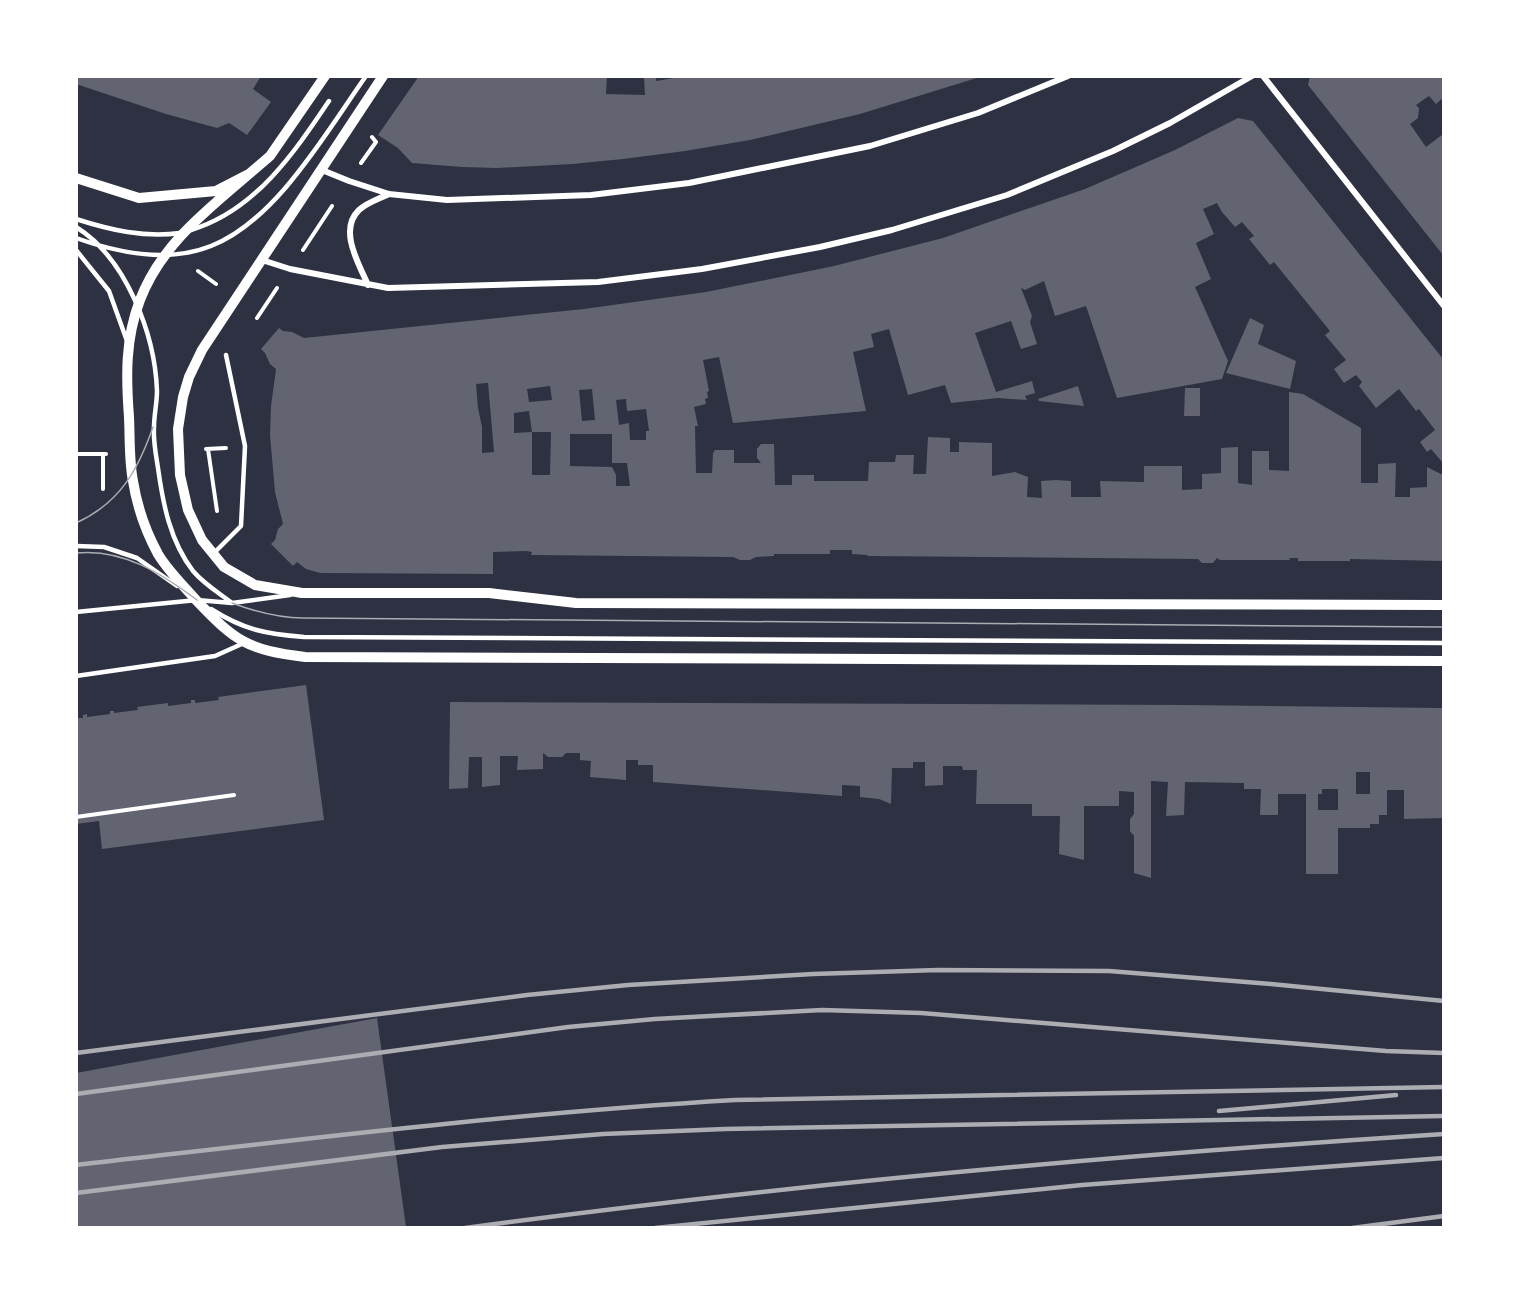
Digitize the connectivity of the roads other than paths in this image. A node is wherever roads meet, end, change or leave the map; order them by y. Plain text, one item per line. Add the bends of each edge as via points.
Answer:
1 (325, 76) edge
2 (366, 76) edge
3 (384, 76) edge
4 (1068, 76) edge
5 (1252, 76) edge
6 (1263, 76) edge
7 (329, 101) dead end
8 (322, 170) junction
9 (249, 174) junction
10 (76, 178) edge
11 (389, 194) junction
12 (76, 219) edge
13 (76, 227) edge
14 (182, 232) junction
15 (76, 238) edge
16 (103, 248) junction
17 (76, 250) edge
18 (167, 254) junction
19 (261, 260) junction
20 (368, 285) junction
21 (1443, 306) edge
22 (138, 308) junction
23 (128, 345) junction
24 (226, 355) dead end
25 (76, 546) edge
26 (213, 554) junction
27 (302, 593) junction
28 (197, 600) junction
29 (232, 603) junction
30 (1443, 605) edge
31 (76, 612) edge
32 (244, 643) junction
33 (1443, 643) edge
34 (1443, 661) edge
35 (76, 676) edge

1 - 9 street via 270,156
2 - 18 lane via 293,178 258,215 210,247
3 - 8 street
4 - 11 street via 978,113 870,146 689,183 591,195 491,199 447,200
5 - 20 street via 1142,137 1007,195 839,243 702,269 598,282 388,288
6 - 21 street
7 - 14 lane via 295,151 260,188 204,226
8 - 11 street
8 - 19 street
9 - 10 street via 216,191 139,198
9 - 14 street
11 - 20 street via 366,205 351,223 350,239
12 - 14 lane via 120,231 166,235
13 - 16 lane
14 - 18 street
15 - 16 lane
16 - 18 lane
16 - 22 lane
17 - 23 lane via 109,291
18 - 22 street
19 - 20 street
19 - 26 street via 202,350 183,396 178,429 180,475 188,510
22 - 23 street
22 - 29 lane via 150,345 157,390 153,427 168,523 193,571
23 - 28 street via 133,481 159,555
24 - 26 lane via 245,446 241,526
25 - 28 lane via 104,547 137,558
26 - 27 street via 224,567 255,585
27 - 29 lane
27 - 30 street via 489,593 588,603
28 - 29 lane
28 - 31 lane
28 - 32 street via 220,626
28 - 33 lane via 261,633 304,637
32 - 34 street via 305,657
32 - 35 lane via 215,657

